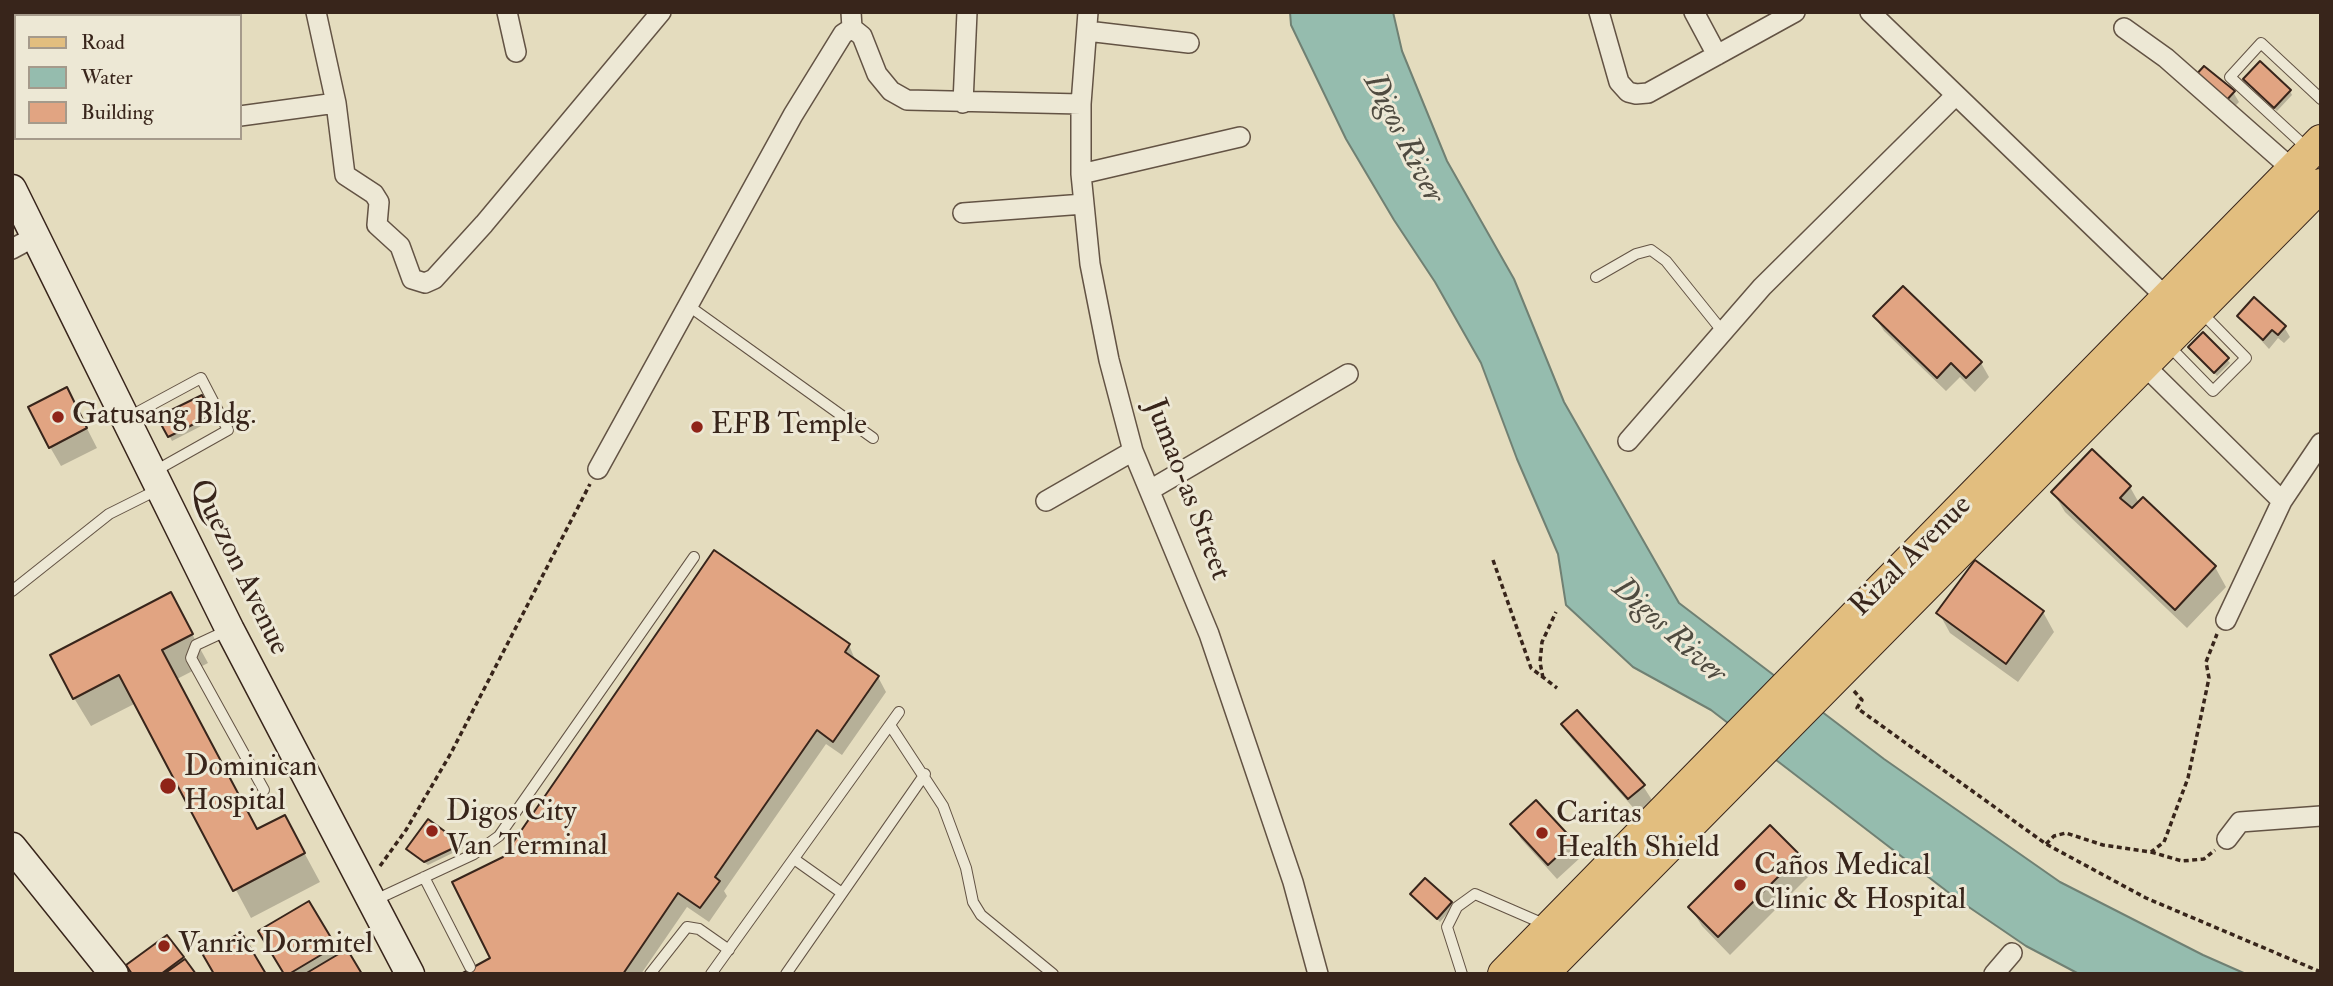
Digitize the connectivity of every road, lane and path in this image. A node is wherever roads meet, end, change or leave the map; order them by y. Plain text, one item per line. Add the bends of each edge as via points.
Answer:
1 (316, 12) edge
2 (507, 12) edge
3 (661, 12) edge
4 (967, 12) edge
5 (1599, 12) edge
6 (1694, 12) edge
7 (1870, 12) edge
8 (1789, 14) edge
9 (851, 20) edge
10 (1087, 22) edge
11 (2124, 28) dead end
12 (1189, 43) dead end
13 (516, 51) dead end
14 (1717, 55) junction
15 (1956, 95) junction
16 (2321, 99) edge
17 (336, 103) junction
18 (963, 103) junction
19 (1081, 104) junction
20 (242, 116) edge
21 (1240, 137) dead end
22 (2313, 172) edge
23 (1081, 174) junction
24 (12, 189) edge
25 (1084, 204) junction
26 (963, 213) dead end
27 (24, 242) edge
28 (1596, 277) dead end
29 (2166, 298) junction
30 (686, 304) junction
31 (2193, 315) junction
32 (1723, 332) junction
33 (2155, 354) junction
34 (1348, 374) dead end
35 (127, 419) junction
36 (873, 438) dead end
37 (1628, 441) dead end
38 (2321, 443) edge
39 (1133, 451) junction
40 (598, 469) joint
41 (157, 480) junction
42 (1150, 490) junction
43 (1046, 501) dead end
44 (2282, 501) junction
45 (694, 557) dead end
46 (1493, 560) dead end
47 (12, 591) edge
48 (1556, 611) dead end
49 (2226, 620) joint
50 (230, 630) junction
51 (1816, 676) junction
52 (1543, 680) junction
53 (1556, 688) dead end
54 (1862, 700) dead end
55 (899, 712) dead end
56 (1777, 716) junction
57 (890, 725) junction
58 (925, 774) junction
59 (264, 790) dead end
60 (2321, 816) edge
61 (2227, 839) joint
62 (2046, 844) junction
63 (12, 847) edge
64 (2151, 852) junction
65 (794, 859) junction
66 (424, 877) junction
67 (842, 893) junction
68 (368, 894) junction
69 (1551, 927) junction
70 (729, 950) junction
71 (2012, 953) dead end
72 (470, 967) dead end
73 (2321, 972) edge
74 (114, 974) edge
75 (410, 974) edge
76 (650, 974) edge
77 (712, 974) edge
78 (786, 974) edge
79 (1053, 974) edge
80 (1318, 974) edge
81 (1462, 974) edge
82 (1504, 974) edge
83 (1542, 974) edge
84 (1994, 974) edge

1 - 17 street
2 - 13 street
3 - 17 street via 484,224 430,281 412,279 400,246 377,225 379,202 345,175
4 - 18 street
5 - 14 street via 1619,82 1628,92 1648,93
6 - 14 street
7 - 15 street
8 - 14 street
9 - 18 street via 884,84 899,97
9 - 30 street
10 - 12 street
10 - 19 street, Jumao-as Street
11 - 22 street
15 - 29 street
15 - 32 street via 1762,287
16 - 22 lane via 2261,43 2230,77
17 - 20 street
18 - 19 street
19 - 23 street, Jumao-as Street
21 - 23 street
22 - 29 main road, Rizal Avenue
22 - 31 main road, Rizal Avenue
23 - 25 street, Jumao-as Street
24 - 27 main road, Quezon Avenue
25 - 26 street
25 - 39 street, Jumao-as Street via 1099,317
27 - 35 main road, Quezon Avenue
28 - 32 lane via 1651,250
29 - 31 street
29 - 51 main road, Rizal Avenue
30 - 36 lane
30 - 40 street
31 - 33 main road, Rizal Avenue
31 - 33 lane via 2246,358 2213,391
32 - 37 street
33 - 44 street
33 - 51 main road, Rizal Avenue
34 - 42 street
35 - 41 main road, Quezon Avenue
35 - 41 lane via 201,378 228,430
38 - 44 street
39 - 42 street, Jumao-as Street
39 - 43 street
40 - 68 path via 451,752
41 - 47 lane
41 - 50 main road, Quezon Avenue
42 - 80 street, Jumao-as Street via 1209,634 1293,882
44 - 49 street
45 - 66 lane via 499,836 474,855
46 - 52 path via 1531,668
48 - 52 path via 1542,642
49 - 64 path via 2206,662 2210,678 2188,778 2164,842
50 - 59 lane via 196,645 191,657
50 - 68 main road, Quezon Avenue
51 - 56 main road, Rizal Avenue
52 - 53 path
54 - 62 path via 1857,708
55 - 57 lane
56 - 69 main road, Rizal Avenue via 1716,757
56 - 83 main road, Rizal Avenue via 1738,779
57 - 58 lane
57 - 65 lane
58 - 67 lane
58 - 79 lane via 955,835 972,902 998,931
60 - 61 street via 2240,822
61 - 64 path via 2204,859 2182,861
62 - 64 path via 2066,833 2103,845
62 - 73 path via 2146,898
63 - 74 main road
65 - 67 lane
65 - 70 lane
66 - 68 lane
66 - 72 lane
67 - 78 lane
68 - 75 main road, Quezon Avenue
69 - 81 lane via 1475,894 1457,907 1447,927
69 - 82 main road, Rizal Avenue
70 - 76 lane via 699,929 687,927
70 - 77 lane
71 - 84 street

